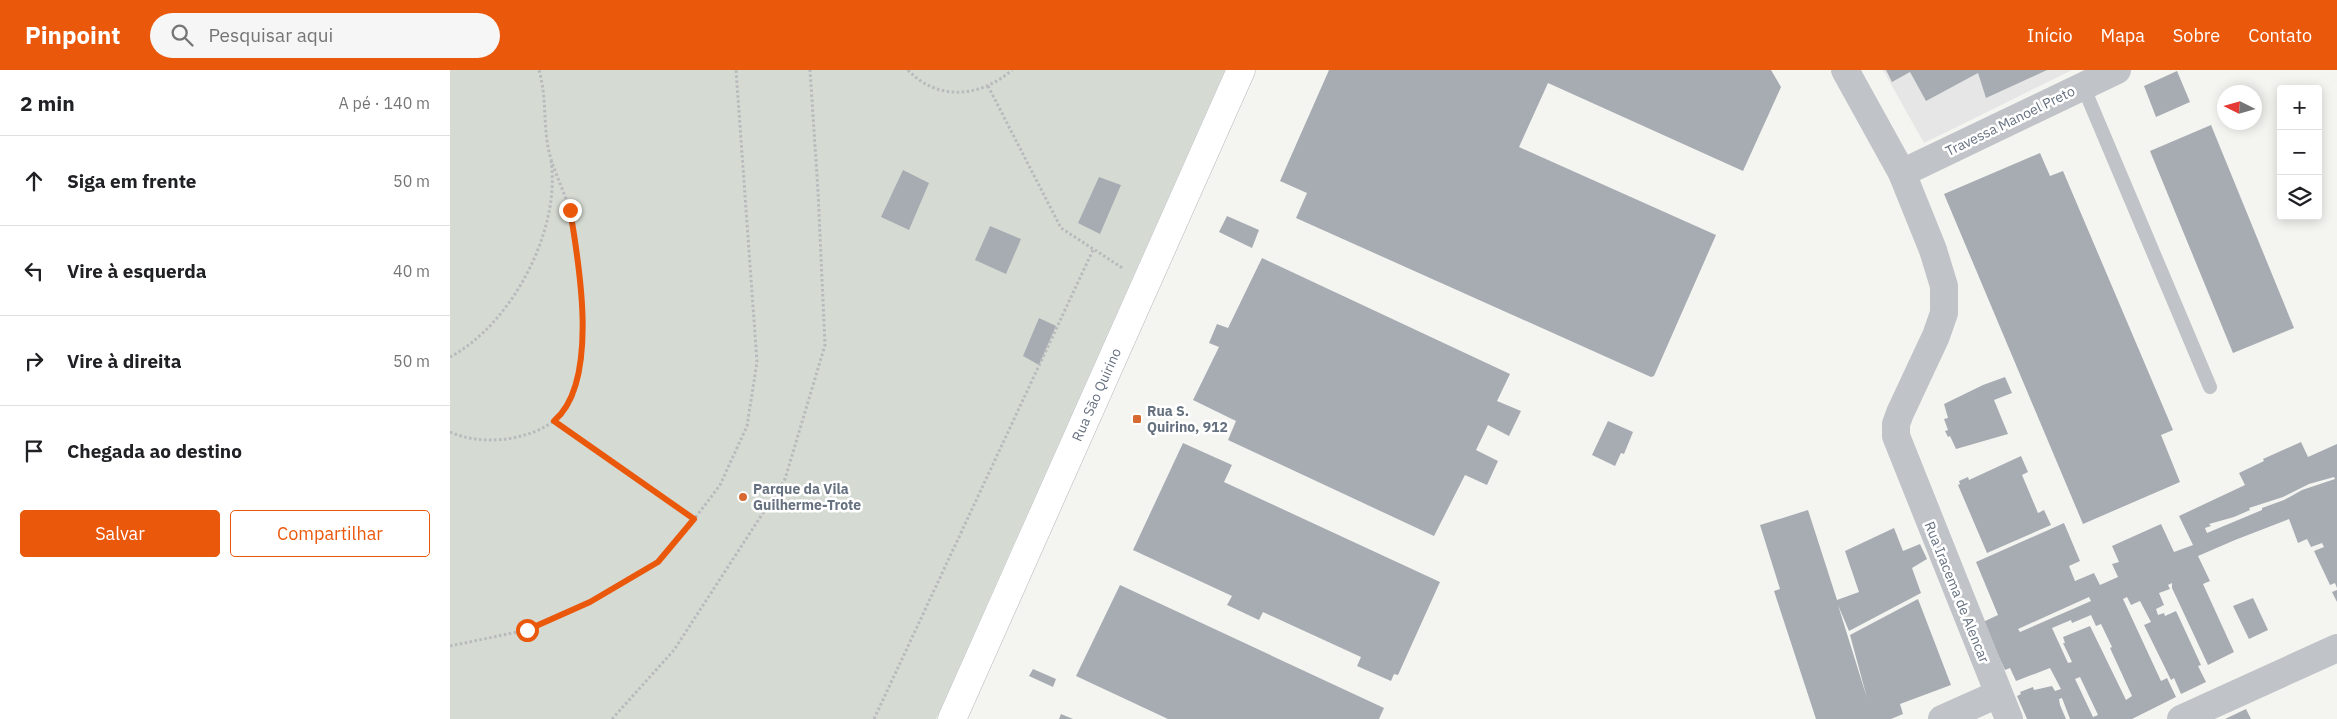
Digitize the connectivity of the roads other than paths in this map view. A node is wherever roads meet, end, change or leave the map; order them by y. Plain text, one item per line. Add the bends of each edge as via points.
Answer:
1 (1241, 70) edge
2 (1845, 70) edge
3 (2117, 70) edge
4 (2083, 86) junction
5 (1902, 173) junction
6 (2210, 387) dead end
7 (2337, 648) edge
8 (1998, 694) junction
9 (952, 719) edge
10 (1942, 719) edge
11 (2009, 719) edge
12 (2181, 719) edge

1 - 9 street, Rua São Quirino
2 - 5 street, Rua Iracema de Alencar
3 - 4 street, Travessa Manoel Preto
4 - 5 street, Travessa Manoel Preto
4 - 6 lane
5 - 8 street, Rua Iracema de Alencar via 1944,286 1944,313 1896,424 1896,436
7 - 12 street
8 - 10 street
8 - 11 street, Rua Iracema de Alencar

